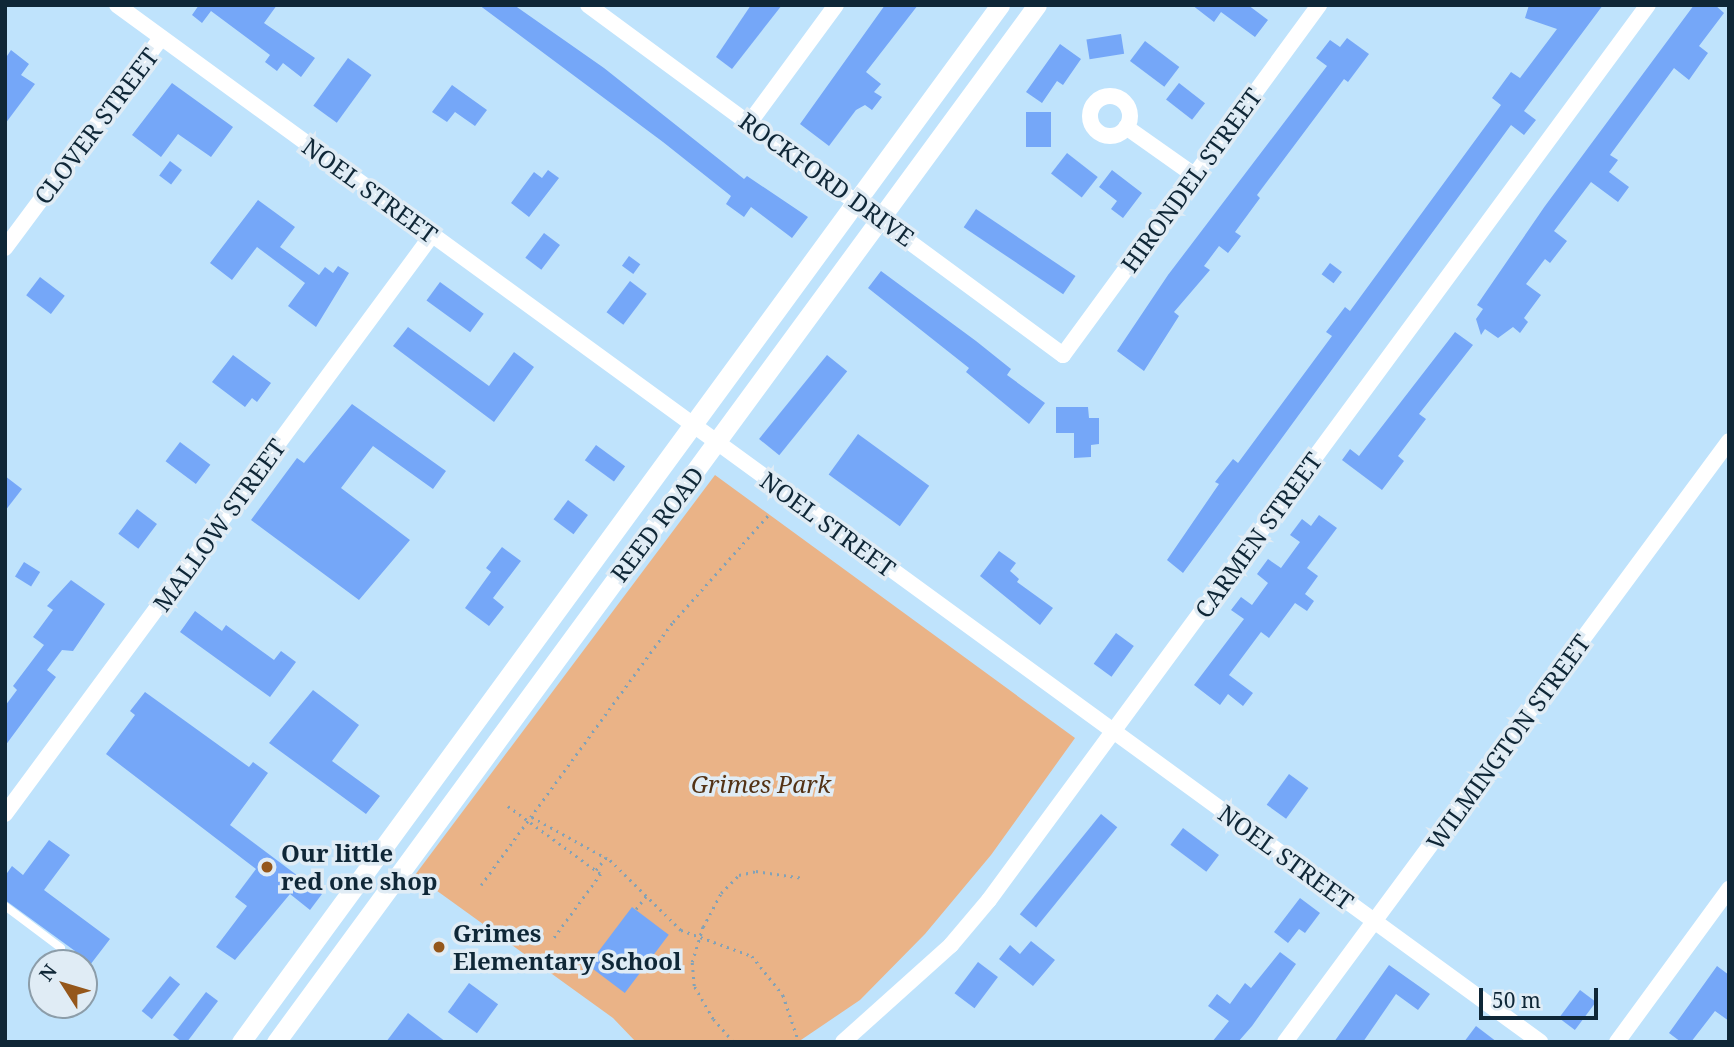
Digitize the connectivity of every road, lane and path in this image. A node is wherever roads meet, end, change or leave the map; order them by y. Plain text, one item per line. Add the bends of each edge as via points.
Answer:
1 (117, 5) edge
2 (588, 5) edge
3 (836, 5) edge
4 (1000, 5) edge
5 (1037, 5) edge
6 (1319, 5) edge
7 (1648, 5) edge
8 (161, 37) junction
9 (750, 122) junction
10 (1126, 127) dead end
11 (1194, 175) junction
12 (856, 201) junction
13 (881, 218) junction
14 (432, 235) junction
15 (5, 248) edge
16 (1063, 355) joint
17 (692, 424) junction
18 (1729, 442) edge
19 (717, 443) junction
20 (771, 512) dead end
21 (540, 638) junction
22 (560, 655) junction
23 (1113, 731) junction
24 (508, 806) dead end
25 (5, 814) edge
26 (532, 817) junction
27 (528, 821) junction
28 (606, 857) junction
29 (597, 870) junction
30 (803, 878) dead end
31 (358, 884) junction
32 (481, 885) dead end
33 (1729, 889) edge
34 (646, 896) junction
35 (380, 901) junction
36 (5, 906) edge
37 (636, 909) dead end
38 (1376, 922) junction
39 (554, 939) dead end
40 (698, 939) junction
41 (61, 948) dead end
42 (241, 1042) edge
43 (276, 1042) edge
44 (733, 1042) edge
45 (799, 1042) edge
46 (843, 1042) edge
47 (1285, 1042) edge
48 (1540, 1042) edge
49 (1616, 1042) edge

1 - 8 street, NOEL STREET
2 - 9 street, ROCKFORD DRIVE
3 - 9 street
4 - 12 street, REED ROAD
5 - 13 street, REED ROAD
6 - 11 street, HIRONDEL STREET
7 - 23 street, CARMEN STREET
8 - 14 street, NOEL STREET
8 - 15 street, CLOVER STREET
9 - 12 street, ROCKFORD DRIVE
10 - 11 street
11 - 16 street, HIRONDEL STREET
12 - 13 street, ROCKFORD DRIVE
12 - 17 street, REED ROAD
13 - 16 street, ROCKFORD DRIVE
13 - 19 street, REED ROAD
14 - 17 street, NOEL STREET
14 - 25 street, MALLOW STREET
17 - 19 street, NOEL STREET
17 - 21 street, REED ROAD
18 - 38 street, WILMINGTON STREET
19 - 22 street, REED ROAD
19 - 23 street, NOEL STREET
20 - 26 path via 673,622
21 - 22 street
21 - 31 street, REED ROAD
22 - 35 street, REED ROAD
23 - 38 street, NOEL STREET
23 - 46 street, CARMEN STREET via 951,945
24 - 27 path
26 - 27 path
26 - 28 path
27 - 29 path
27 - 32 path
28 - 29 path
28 - 34 path
29 - 39 path via 601,874
30 - 40 path via 755,871 739,875 721,893
31 - 35 street
31 - 42 street, REED ROAD
33 - 49 street
34 - 37 path
34 - 40 path via 659,913
35 - 43 street, REED ROAD
36 - 41 lane
38 - 47 street, WILMINGTON STREET
38 - 48 street, NOEL STREET
40 - 44 path via 692,962 694,986 713,1020
40 - 45 path via 752,956 760,964 783,995

